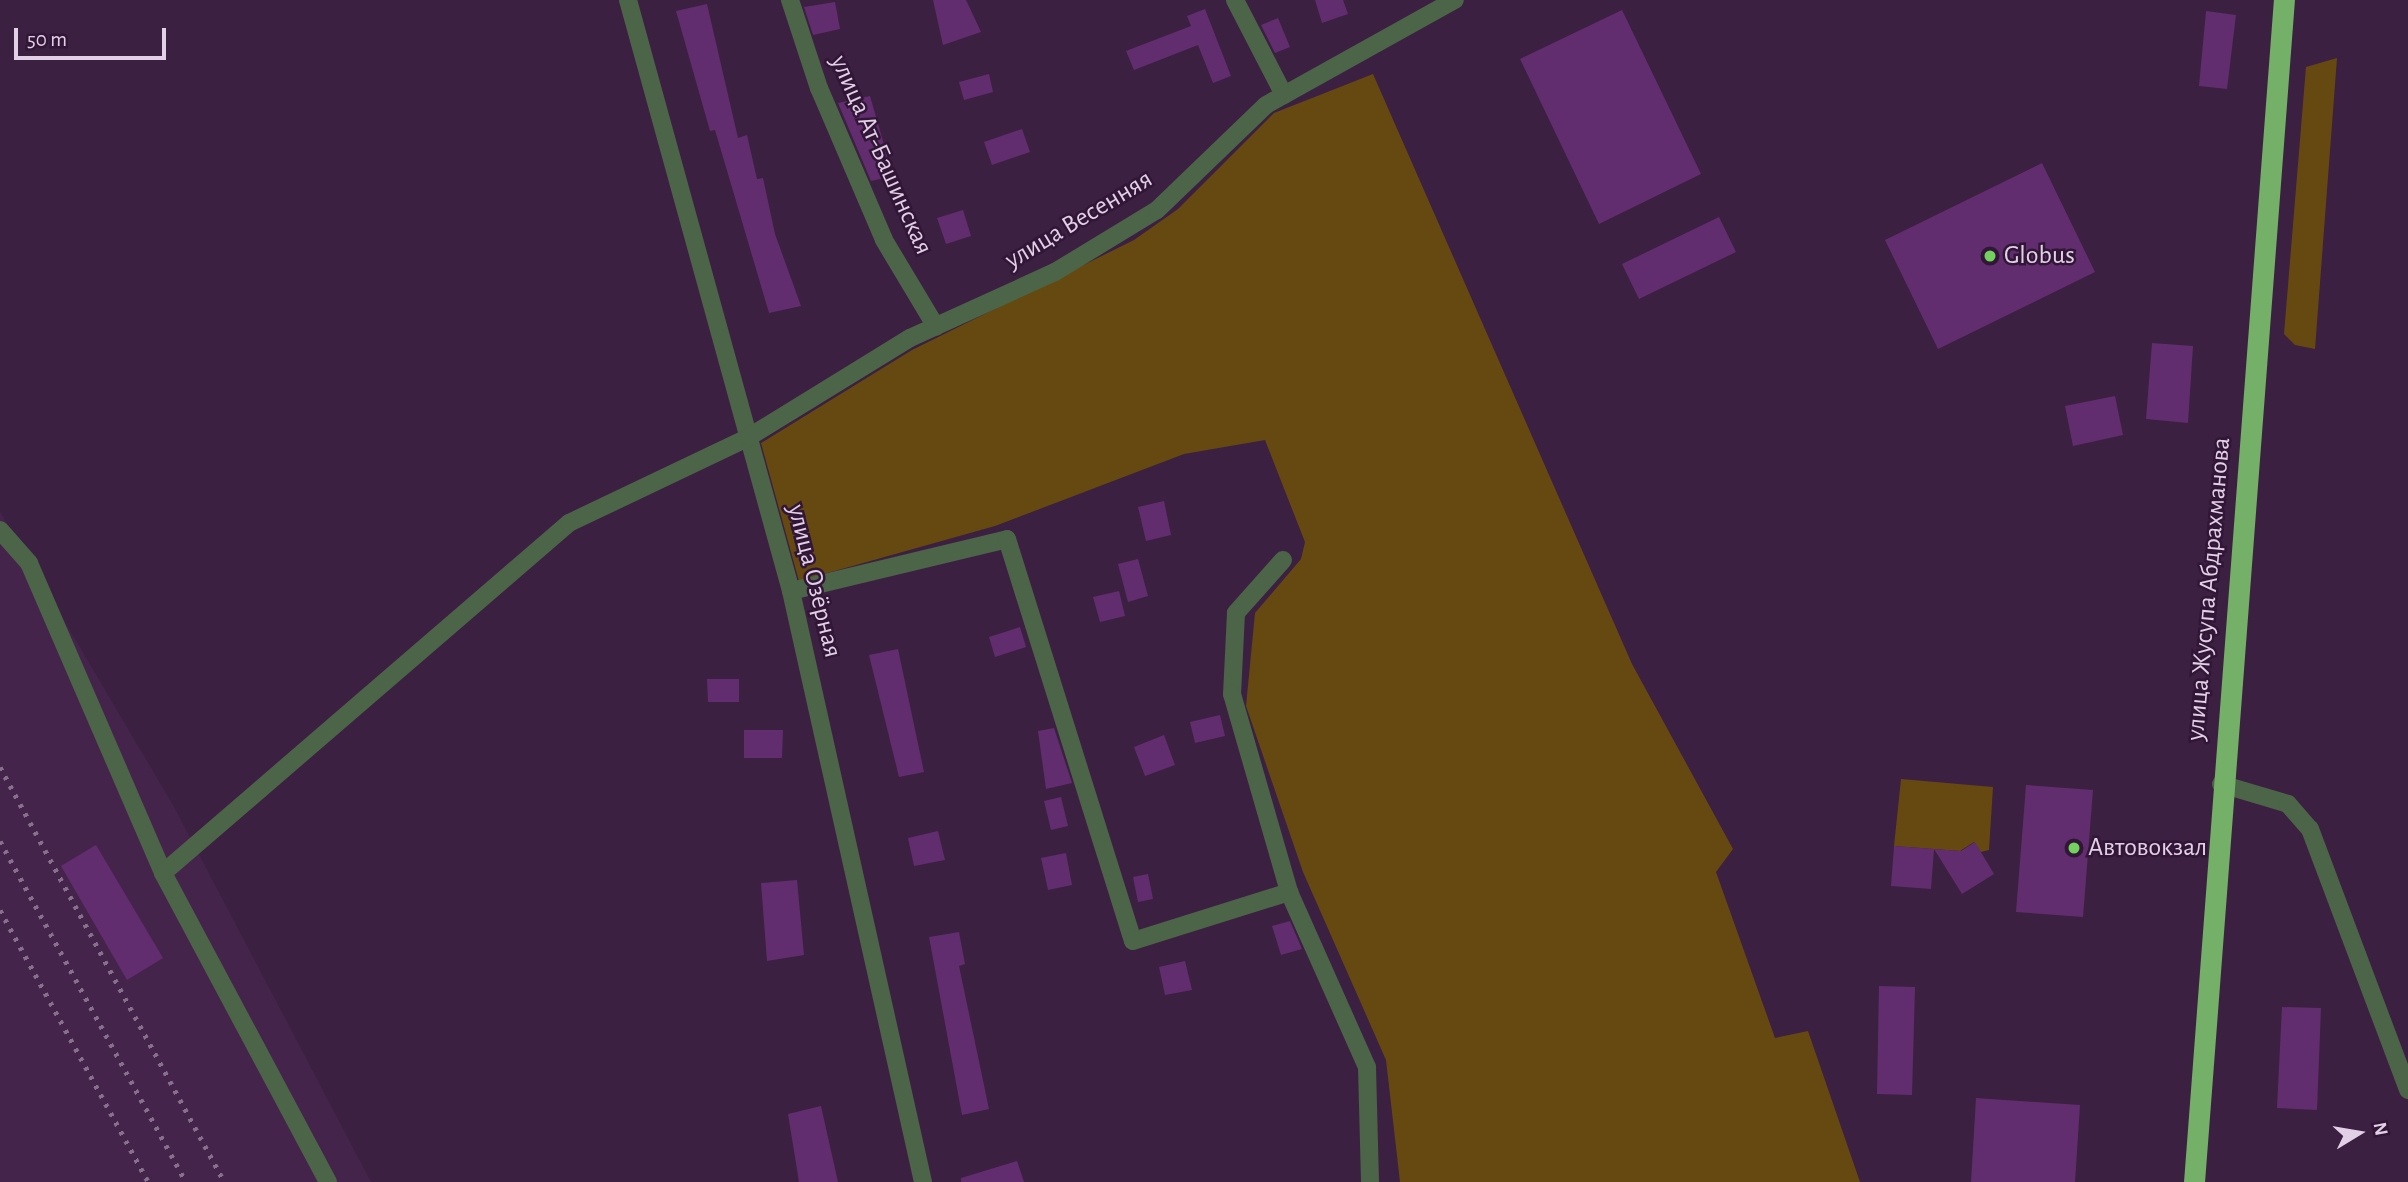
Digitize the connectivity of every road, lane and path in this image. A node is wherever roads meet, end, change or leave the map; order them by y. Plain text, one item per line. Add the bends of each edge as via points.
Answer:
1 (628, 0) edge
2 (790, 0) edge
3 (1235, 0) edge
4 (1455, 0) edge
5 (2284, 0) edge
6 (1284, 96) junction
7 (936, 327) junction
8 (749, 437) junction
9 (0, 530) edge
10 (1283, 560) dead end
11 (792, 591) junction
12 (2221, 784) junction
13 (163, 873) junction
14 (1289, 892) junction
15 (2408, 1090) edge
16 (328, 1182) edge
17 (923, 1182) edge
18 (1370, 1182) edge
19 (2194, 1182) edge

1 - 8 street, улица Озёрная
2 - 7 street, улица Ат-Башинская via 819,88 884,240
3 - 6 street
4 - 6 street, улица Весенняя
5 - 12 highway, улица Жусупа Абдрахманова
6 - 7 street, улица Весенняя via 1157,210 1055,272
7 - 8 street, улица Весенняя
8 - 11 street, улица Озёрная
8 - 13 street, улица Весенняя via 569,523
9 - 13 street via 29,563
10 - 14 street via 1236,613 1232,694
11 - 14 street via 1007,539 1133,941
11 - 17 street, улица Озёрная
12 - 15 street via 2288,804 2310,829
12 - 19 highway, улица Жусупа Абдрахманова
13 - 16 street
14 - 18 street via 1367,1067

